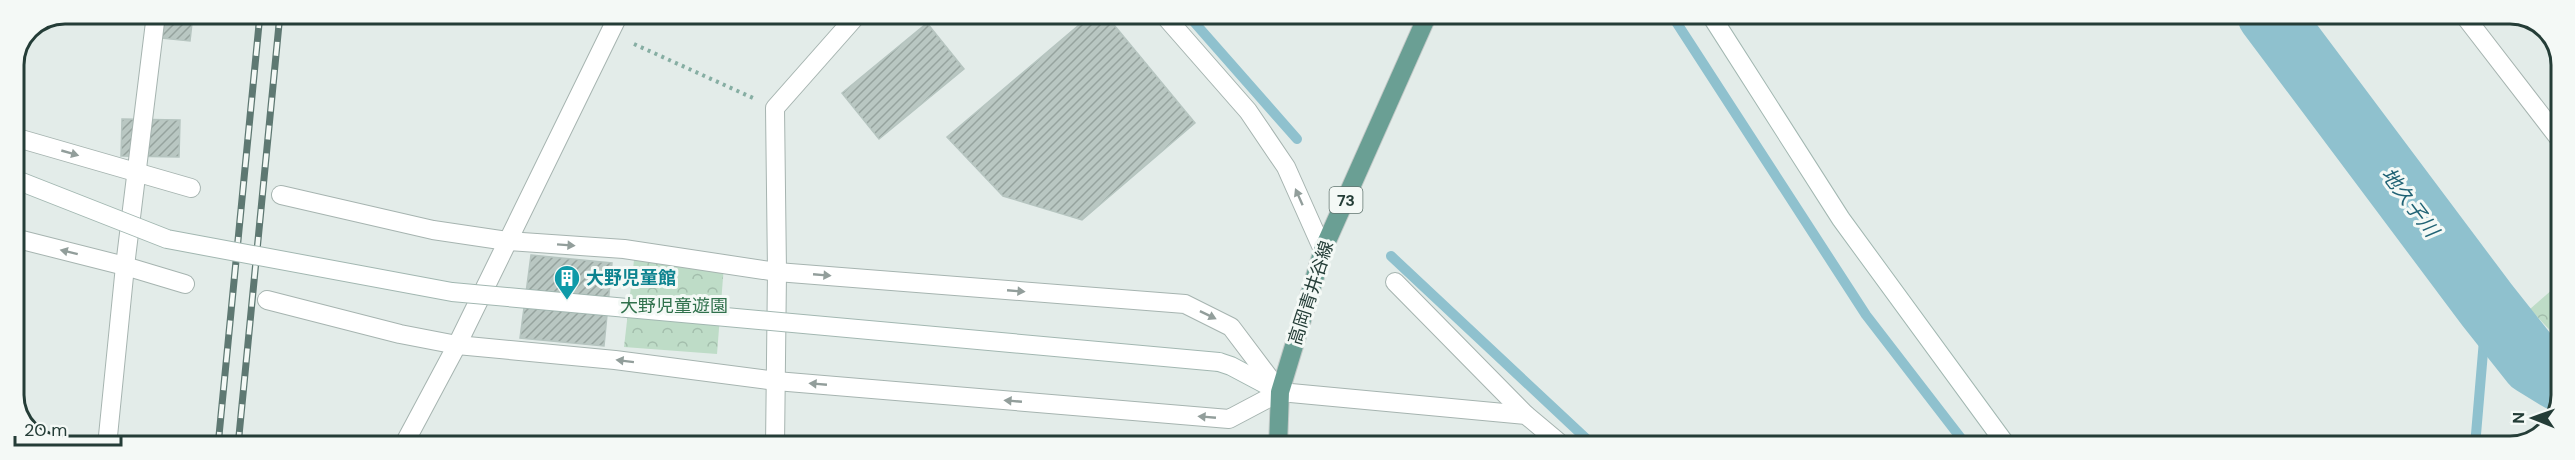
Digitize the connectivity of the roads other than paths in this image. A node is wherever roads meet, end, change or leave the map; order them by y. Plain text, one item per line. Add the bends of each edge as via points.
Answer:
1 (155, 24) edge
2 (614, 24) edge
3 (849, 24) edge
4 (1171, 24) edge
5 (1424, 24) edge
6 (1716, 24) edge
7 (2471, 24) edge
8 (2551, 128) edge
9 (24, 140) edge
10 (136, 173) junction
11 (24, 183) edge
12 (190, 188) dead end
13 (281, 195) dead end
14 (24, 241) edge
15 (507, 241) junction
16 (1323, 250) junction
17 (124, 266) junction
18 (777, 272) junction
19 (1395, 282) dead end
20 (185, 284) dead end
21 (267, 300) dead end
22 (457, 345) junction
23 (776, 381) junction
24 (1280, 392) junction
25 (1526, 415) junction
26 (108, 436) edge
27 (408, 436) edge
28 (775, 436) edge
29 (1278, 436) edge
30 (1551, 436) edge
31 (2000, 436) edge

1 - 10 street
2 - 15 street
3 - 18 street via 775,108
16 -> 4 street via 1286,167 1248,111
5 - 16 main road, 高岡青井谷線 / 73
6 - 31 street via 1841,219
7 - 8 street
9 -> 10 street
10 - 12 street
10 - 17 street
11 - 24 street, bridge via 167,239 452,292 1219,362
13 - 15 street via 433,230
17 -> 14 street
15 -> 18 street via 624,249
15 - 22 street
16 - 24 main road, 高岡青井谷線 / 73
17 - 20 street
17 - 26 street
18 - 23 street
18 -> 24 street via 1185,304 1231,327
19 - 25 street
21 - 22 street
23 -> 22 street
22 - 27 street
24 -> 23 street via 1229,419
23 - 28 street
24 - 25 street
24 - 29 main road, 高岡青井谷線 / 73
25 - 30 street

